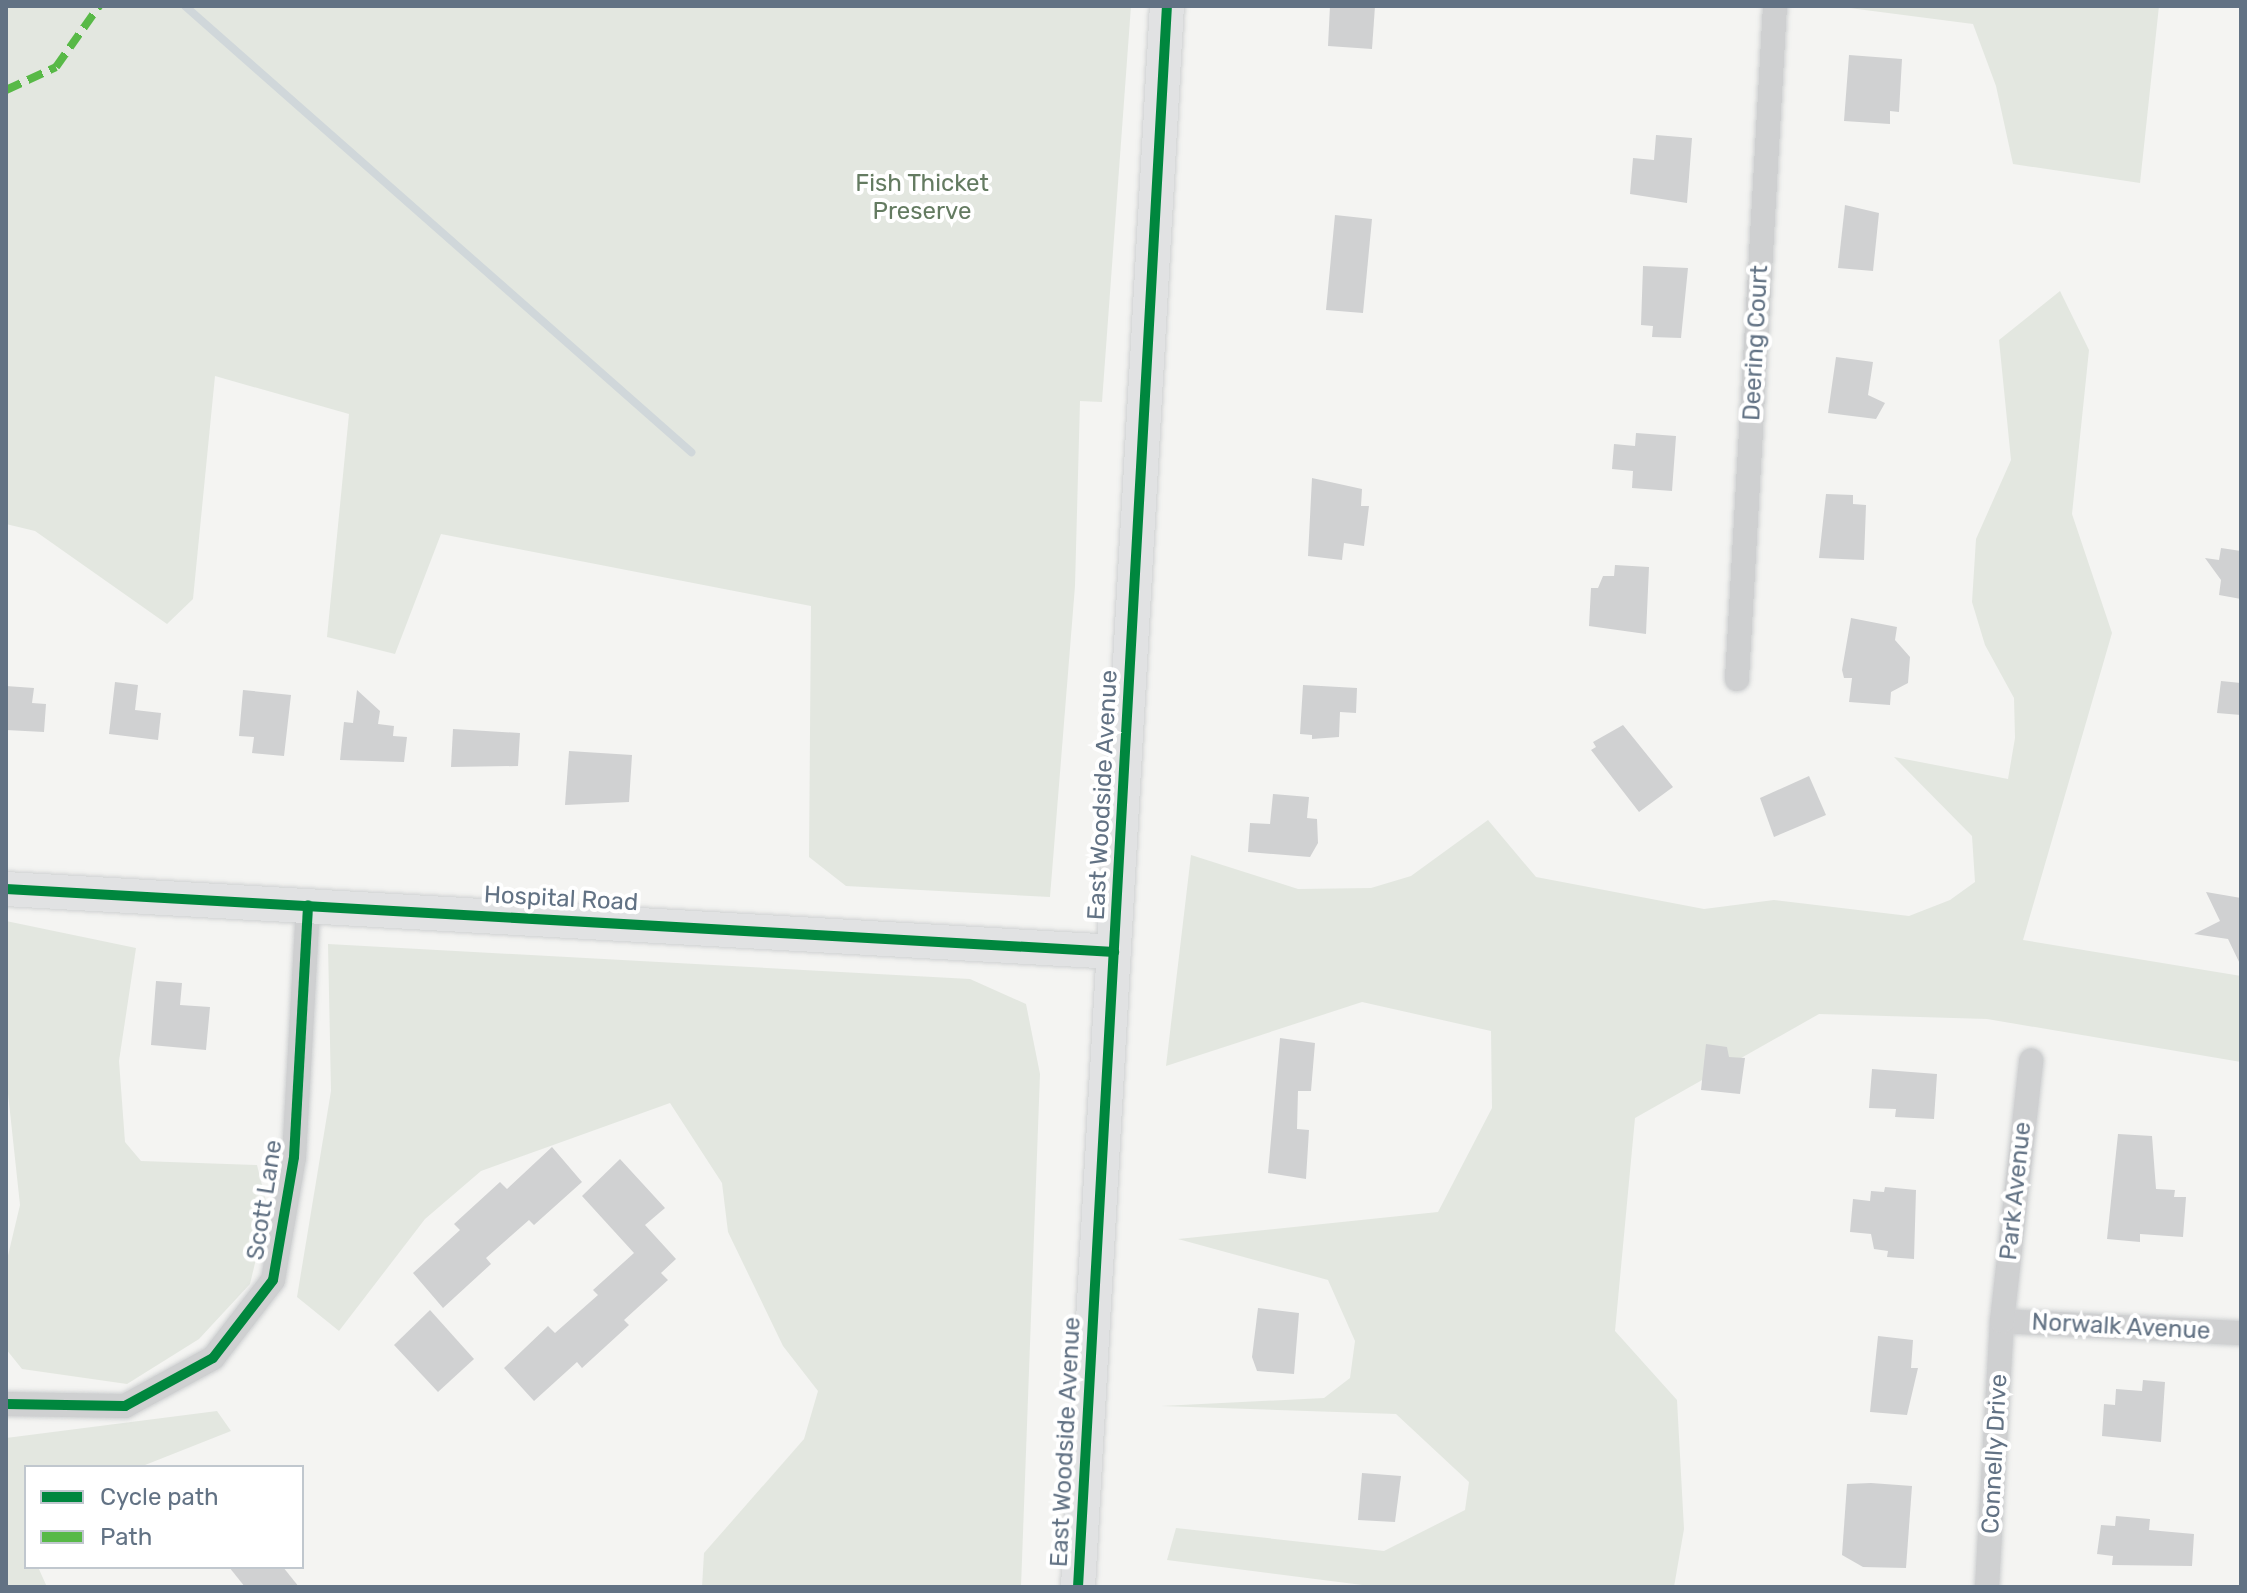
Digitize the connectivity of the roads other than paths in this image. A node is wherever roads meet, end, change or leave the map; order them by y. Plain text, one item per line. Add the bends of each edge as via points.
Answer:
1 (1167, 6) edge
2 (1775, 6) edge
3 (1737, 679) dead end
4 (6, 889) edge
5 (308, 905) junction
6 (1114, 952) junction
7 (2031, 1061) dead end
8 (2002, 1321) junction
9 (2241, 1333) edge
10 (6, 1404) edge
11 (1078, 1587) edge
12 (1987, 1587) edge

1 - 6 main road, East Woodside Avenue
2 - 3 street, Deering Court
4 - 5 main road, Hospital Road
5 - 6 main road, Hospital Road
5 - 10 street, Scott Lane via 294,1157 273,1280 213,1358 125,1406
6 - 11 main road, East Woodside Avenue
7 - 8 street, Park Avenue
8 - 9 street, Norwalk Avenue
8 - 12 street, Connelly Drive

